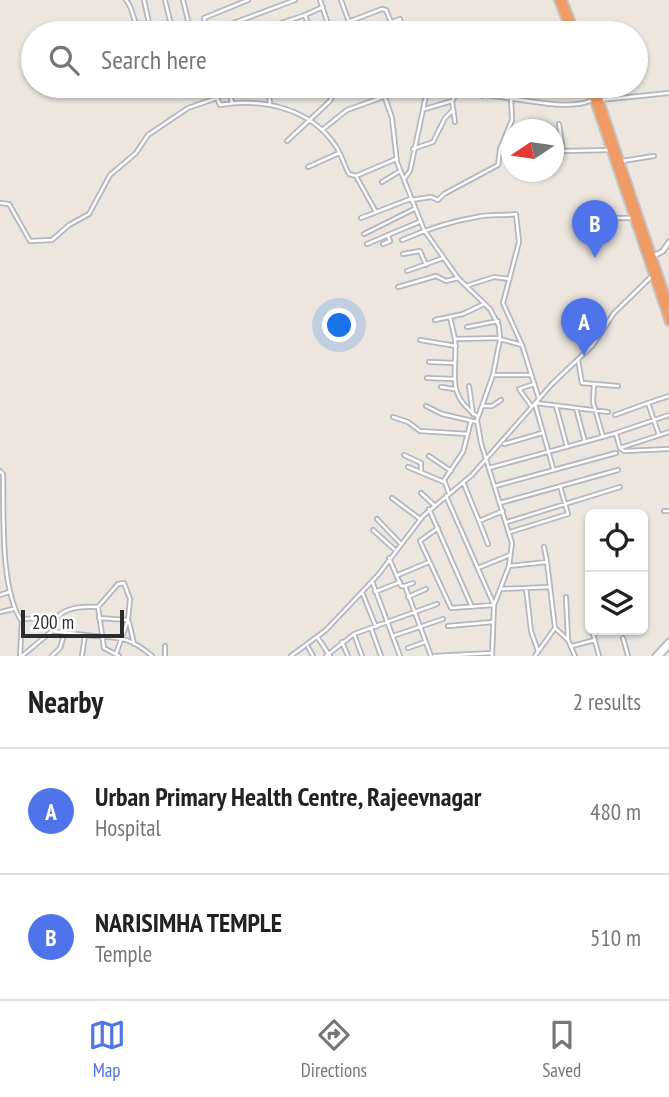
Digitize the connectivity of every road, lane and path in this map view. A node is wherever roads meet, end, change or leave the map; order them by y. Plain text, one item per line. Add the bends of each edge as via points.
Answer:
1 (128, 0) edge
2 (144, 0) edge
3 (165, 0) edge
4 (183, 0) edge
5 (248, 0) edge
6 (282, 0) edge
7 (295, 0) edge
8 (320, 0) edge
9 (341, 0) edge
10 (561, 0) edge
11 (284, 5) junction
12 (323, 7) junction
13 (305, 15) junction
14 (135, 21) edge
15 (148, 21) edge
16 (170, 21) edge
17 (188, 21) edge
18 (205, 21) edge
19 (241, 21) edge
20 (287, 21) edge
21 (307, 21) edge
22 (327, 21) edge
23 (348, 21) edge
24 (351, 21) edge
25 (391, 21) edge
26 (567, 21) edge
27 (571, 21) edge
28 (669, 93) edge
29 (648, 95) edge
30 (217, 98) joint
31 (231, 98) edge
32 (269, 98) edge
33 (331, 98) edge
34 (380, 98) edge
35 (386, 98) edge
36 (426, 98) edge
37 (454, 98) edge
38 (511, 98) edge
39 (516, 98) edge
40 (609, 98) edge
41 (597, 99) junction
42 (452, 101) junction
43 (232, 103) junction
44 (270, 103) junction
45 (425, 109) junction
46 (453, 110) junction
47 (308, 119) junction
48 (455, 122) dead end
49 (322, 130) junction
50 (287, 141) dead end
51 (413, 149) junction
52 (611, 150) junction
53 (564, 151) edge
54 (339, 153) junction
55 (654, 156) dead end
56 (397, 159) junction
57 (620, 161) junction
58 (308, 167) dead end
59 (400, 171) junction
60 (356, 176) junction
61 (404, 179) junction
62 (382, 182) dead end
63 (411, 199) junction
64 (0, 203) edge
65 (415, 209) junction
66 (376, 212) junction
67 (361, 218) dead end
68 (603, 218) dead end
69 (633, 218) junction
70 (420, 222) junction
71 (424, 230) junction
72 (364, 234) dead end
73 (388, 236) junction
74 (402, 240) dead end
75 (669, 242) edge
76 (367, 244) dead end
77 (383, 244) dead end
78 (403, 254) dead end
79 (652, 257) junction
80 (444, 258) junction
81 (426, 265) junction
82 (407, 271) dead end
83 (656, 274) junction
84 (458, 278) junction
85 (510, 279) junction
86 (466, 286) junction
87 (398, 287) dead end
88 (485, 304) junction
89 (669, 306) edge
90 (504, 307) junction
91 (495, 315) junction
92 (450, 317) junction
93 (435, 320) dead end
94 (498, 321) junction
95 (669, 322) edge
96 (467, 327) dead end
97 (455, 339) junction
98 (500, 339) junction
99 (420, 340) dead end
100 (522, 345) junction
101 (456, 346) junction
102 (578, 360) junction
103 (429, 362) dead end
104 (455, 363) junction
105 (531, 374) junction
106 (493, 375) junction
107 (427, 378) dead end
108 (454, 379) junction
109 (534, 384) junction
110 (594, 384) junction
111 (469, 386) dead end
112 (618, 386) dead end
113 (441, 387) dead end
114 (454, 389) junction
115 (669, 396) edge
116 (501, 400) dead end
117 (648, 402) junction
118 (535, 403) junction
119 (426, 405) dead end
120 (482, 406) junction
121 (555, 406) junction
122 (576, 408) junction
123 (596, 410) junction
124 (608, 412) dead end
125 (473, 414) junction
126 (615, 415) dead end
127 (669, 415) edge
128 (393, 416) dead end
129 (478, 420) junction
130 (654, 420) junction
131 (471, 421) junction
132 (669, 432) edge
133 (543, 433) junction
134 (616, 433) junction
135 (468, 434) junction
136 (659, 435) junction
137 (603, 437) junction
138 (585, 442) junction
139 (504, 444) dead end
140 (567, 447) junction
141 (620, 448) junction
142 (669, 449) edge
143 (548, 452) junction
144 (616, 453) dead end
145 (404, 455) dead end
146 (429, 456) dead end
147 (486, 459) junction
148 (408, 467) dead end
149 (489, 468) junction
150 (553, 470) junction
151 (618, 470) dead end
152 (0, 471) edge
153 (451, 471) junction
154 (421, 472) junction
155 (1, 477) edge
156 (444, 482) junction
157 (463, 483) junction
158 (495, 486) junction
159 (560, 486) junction
160 (620, 487) dead end
161 (2, 493) edge
162 (421, 493) dead end
163 (447, 494) junction
164 (392, 498) dead end
165 (500, 503) junction
166 (565, 504) junction
167 (434, 505) junction
168 (2, 509) edge
169 (429, 509) junction
170 (503, 511) junction
171 (664, 511) dead end
172 (669, 511) edge
173 (377, 519) dead end
174 (420, 519) junction
175 (479, 521) junction
176 (506, 522) junction
177 (2, 526) edge
178 (438, 528) junction
179 (373, 530) dead end
180 (510, 532) junction
181 (2, 542) edge
182 (400, 543) junction
183 (488, 544) dead end
184 (544, 547) dead end
185 (394, 550) junction
186 (511, 554) junction
187 (5, 558) junction
188 (389, 558) junction
189 (0, 560) edge
190 (429, 562) junction
191 (547, 562) junction
192 (509, 566) junction
193 (478, 568) junction
194 (6, 575) junction
195 (398, 575) junction
196 (0, 577) edge
197 (372, 582) junction
198 (400, 582) junction
199 (414, 583) dead end
200 (405, 586) junction
201 (550, 587) junction
202 (526, 588) junction
203 (426, 589) dead end
204 (500, 589) junction
205 (9, 592) junction
206 (362, 592) junction
207 (375, 592) junction
208 (0, 595) edge
209 (408, 597) junction
210 (566, 597) dead end
211 (437, 604) dead end
212 (494, 605) junction
213 (98, 607) junction
214 (472, 607) junction
215 (13, 609) junction
216 (0, 612) edge
217 (415, 612) junction
218 (99, 618) junction
219 (21, 620) junction
220 (443, 620) dead end
221 (129, 621) junction
222 (494, 622) junction
223 (387, 623) junction
224 (448, 626) dead end
225 (376, 627) junction
226 (420, 627) junction
227 (370, 628) junction
228 (555, 628) junction
229 (52, 631) junction
230 (65, 632) junction
231 (354, 634) junction
232 (85, 635) junction
233 (594, 635) edge
234 (102, 636) junction
235 (392, 636) junction
236 (120, 638) junction
237 (318, 638) junction
238 (623, 638) dead end
239 (568, 640) junction
240 (595, 640) junction
241 (342, 642) junction
242 (425, 642) junction
243 (669, 643) edge
244 (134, 644) junction
245 (165, 646) dead end
246 (572, 646) junction
247 (308, 647) junction
248 (60, 648) junction
249 (408, 648) dead end
250 (538, 651) junction
251 (27, 653) junction
252 (492, 654) edge
253 (118, 655) edge
254 (328, 655) edge
255 (599, 655) edge
256 (21, 656) edge
257 (31, 656) edge
258 (51, 656) edge
259 (60, 656) edge
260 (82, 656) edge
261 (152, 656) edge
262 (165, 656) edge
263 (291, 656) edge
264 (313, 656) edge
265 (348, 656) edge
266 (362, 656) edge
267 (381, 656) edge
268 (400, 656) edge
269 (432, 656) edge
270 (535, 656) edge
271 (575, 656) edge
272 (593, 656) edge
273 (628, 656) edge
274 (658, 656) edge

1 - 14 street
2 - 15 street
3 - 16 street
4 - 17 street
5 - 18 street
6 - 11 street
7 - 11 street
8 - 12 street
9 - 23 street
10 - 26 highway
10 - 27 highway
11 - 19 street
12 - 13 street
12 - 22 street
13 - 20 street
13 - 21 street
24 - 25 street via 382,9
28 - 29 street
30 - 43 street via 220,105
30 - 64 street via 188,108 145,137 110,175 89,214 52,240 30,241 9,204
31 - 43 street
32 - 44 street
33 - 47 street
34 - 49 street via 347,110
35 - 56 street
36 - 45 street
37 - 42 street
38 - 63 street via 512,120 498,165 438,200
39 - 41 street via 553,106
40 - 41 street
41 - 52 highway
41 - 57 highway
42 - 45 street
42 - 46 street
43 - 44 street
44 - 47 street
45 - 51 street
46 - 48 street
46 - 51 street via 433,142
47 - 49 street
47 - 50 street
49 - 54 street
51 - 61 street via 410,172
52 - 53 street
52 - 69 highway
54 - 58 street
54 - 60 street via 349,174
55 - 57 street
56 - 59 street
56 - 60 street
57 - 79 highway
59 - 61 street
59 - 62 street
60 - 66 street
61 - 63 street
63 - 65 street
63 - 66 street
65 - 70 street
65 - 72 street
66 - 67 street
68 - 69 street
69 - 83 highway
70 - 71 street
70 - 73 street
71 - 74 street
71 - 80 street
71 - 85 street via 480,216 516,214 519,242
73 - 76 street
73 - 77 street via 390,241
75 - 79 street
78 - 81 street via 419,251
79 - 83 highway
80 - 81 street
80 - 84 street
81 - 82 street
83 - 89 highway
83 - 95 highway
83 - 102 street via 614,313
84 - 86 street
84 - 87 street via 446,281 436,275
85 - 86 street via 494,277
85 - 90 street
86 - 88 street
88 - 91 street
88 - 92 street
90 - 91 street
90 - 100 street
91 - 94 street
92 - 93 street
92 - 97 street
94 - 96 street
94 - 98 street
97 - 98 street
97 - 101 street
98 - 100 street
98 - 106 street
99 - 101 street
100 - 105 street
101 - 104 street
102 - 110 street via 580,381
102 - 118 street
103 - 104 street
104 - 108 street
105 - 106 street
105 - 109 street
106 - 120 street
107 - 108 street
108 - 114 street
109 - 118 street
109 - 118 street via 519,389
110 - 112 street
110 - 123 street
111 - 125 street
113 - 114 street
114 - 125 street
115 - 117 street
116 - 120 street
117 - 126 street
117 - 130 street
118 - 121 street
118 - 133 street
118 - 147 street
119 - 131 street
120 - 129 street
121 - 122 street
121 - 140 street
122 - 123 street
122 - 138 street
123 - 124 street
123 - 137 street
125 - 129 street
127 - 130 street
128 - 135 street via 420,431
129 - 131 street
129 - 147 street
130 - 134 street
130 - 136 street
131 - 135 street
132 - 136 street
133 - 139 street
133 - 143 street
134 - 137 street
134 - 141 street
135 - 153 street
136 - 141 street
137 - 138 street
138 - 140 street
140 - 143 street
141 - 142 street
143 - 149 street
143 - 150 street
144 - 150 street
145 - 154 street via 421,463
146 - 153 street
147 - 149 street
147 - 157 street
148 - 154 street
149 - 158 street
150 - 158 street
151 - 159 street
152 - 155 street
153 - 156 street
154 - 156 street
155 - 161 street
156 - 163 street
157 - 163 street
157 - 175 street
158 - 165 street
159 - 165 street
159 - 166 street
160 - 166 street
161 - 168 street
162 - 167 street
163 - 167 street
163 - 193 street
164 - 174 street
165 - 170 street
166 - 176 street
166 - 180 street via 568,514
167 - 169 street
168 - 177 street
169 - 174 street
169 - 178 street
170 - 175 street
170 - 176 street
171 - 172 street
173 - 182 street
174 - 182 street
175 - 183 street
176 - 180 street
177 - 181 street
178 - 190 street via 420,538
178 - 214 street
179 - 185 street
180 - 186 street
181 - 187 street
182 - 185 street
184 - 191 street
185 - 188 street
186 - 192 street
186 - 193 street
187 - 189 street
187 - 194 street
188 - 195 street
188 - 197 street
190 - 195 street
190 - 214 street via 452,609
191 - 192 street
191 - 201 street
192 - 204 street
193 - 212 street
194 - 196 street
194 - 205 street
195 - 198 street
197 - 206 street
197 - 207 street
198 - 200 street
198 - 207 street
199 - 200 street
200 - 209 street
201 - 202 street
201 - 228 street
202 - 204 street
202 - 250 street
203 - 209 street
204 - 212 street
205 - 208 street
205 - 215 street
206 - 225 street
206 - 237 street
207 - 223 street
209 - 217 street
210 - 239 street
211 - 217 street
212 - 214 street
212 - 222 street
213 - 218 street
213 - 221 street via 111,589 124,583 130,599
213 - 229 street via 59,614
215 - 216 street
215 - 219 street
217 - 223 street
217 - 226 street
218 - 221 street
218 - 234 street
219 - 229 street via 40,618
219 - 256 street
220 - 226 street
221 - 236 street
221 - 244 street
222 - 224 street
222 - 252 street
223 - 225 street
223 - 235 street
225 - 227 street
226 - 235 street
226 - 242 street
227 - 231 street
227 - 267 street
228 - 239 street
228 - 250 street
229 - 230 street
229 - 251 street
230 - 232 street
230 - 248 street
231 - 241 street
231 - 266 street
232 - 234 street
232 - 260 street
233 - 240 street
234 - 236 street
234 - 253 street via 104,649
235 - 268 street
236 - 244 street
236 - 253 street
237 - 247 street
237 - 254 street
238 - 273 street
239 - 246 street
240 - 246 street
240 - 255 street
241 - 254 street
241 - 265 street
242 - 249 street
242 - 269 street
243 - 274 street
244 - 261 street
245 - 262 street
246 - 271 street
247 - 263 street
247 - 264 street
248 - 258 street
248 - 259 street
250 - 270 street
251 - 256 street
251 - 257 street
252 - 269 street
255 - 272 street

